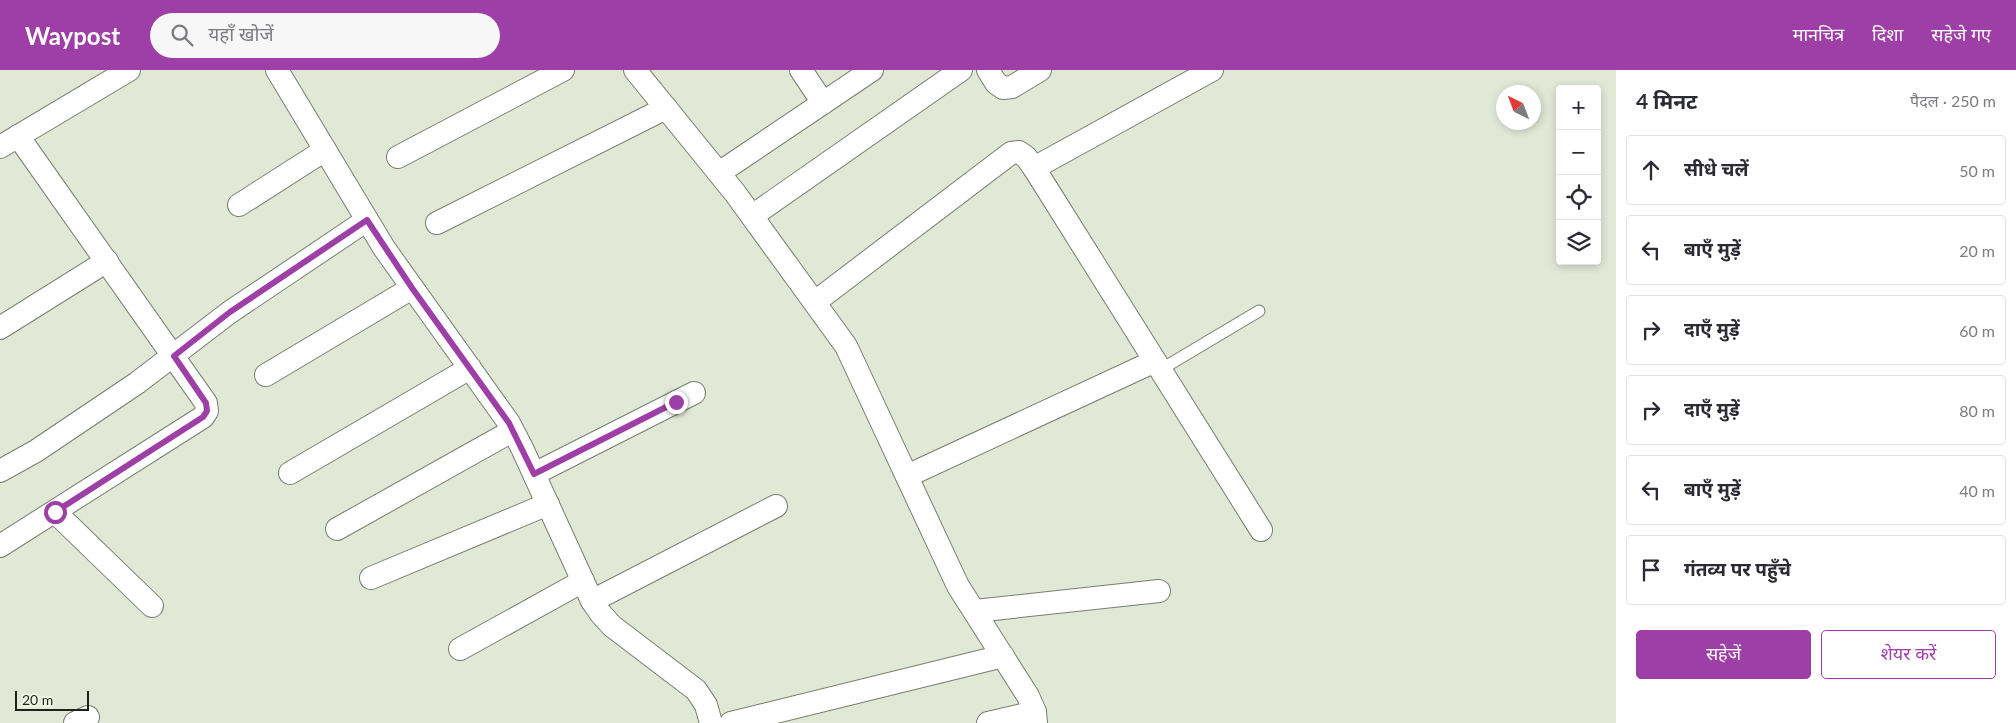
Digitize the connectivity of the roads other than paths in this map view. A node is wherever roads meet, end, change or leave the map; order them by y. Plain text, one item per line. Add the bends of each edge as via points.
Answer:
1 (129, 70) edge
2 (277, 70) edge
3 (563, 70) edge
4 (635, 70) edge
5 (801, 70) edge
6 (872, 70) edge
7 (961, 70) edge
8 (988, 70) edge
9 (1040, 70) edge
10 (1212, 70) edge
11 (823, 103) junction
12 (666, 108) junction
13 (9, 142) edge
14 (325, 150) junction
15 (398, 157) dead end
16 (1034, 168) junction
17 (719, 173) junction
18 (239, 205) dead end
19 (752, 216) junction
20 (367, 220) junction
21 (437, 223) dead end
22 (107, 261) junction
23 (412, 288) junction
24 (815, 302) junction
25 (1259, 311) dead end
26 (0, 328) edge
27 (174, 356) junction
28 (1157, 366) junction
29 (470, 368) junction
30 (266, 375) dead end
31 (694, 392) dead end
32 (512, 431) junction
33 (0, 471) edge
34 (290, 474) dead end
35 (534, 474) junction
36 (908, 476) junction
37 (548, 504) junction
38 (776, 506) dead end
39 (55, 512) junction
40 (337, 529) dead end
41 (1261, 530) dead end
42 (0, 546) edge
43 (371, 578) dead end
44 (587, 591) junction
45 (1159, 591) dead end
46 (152, 606) dead end
47 (975, 612) junction
48 (460, 649) dead end
49 (1003, 656) junction
50 (1035, 718) edge
51 (711, 723) edge
52 (731, 723) edge
53 (988, 723) edge

1 - 13 street
2 - 14 street
3 - 15 street
4 - 12 street
5 - 11 street
6 - 11 street
7 - 19 street
8 - 9 street via 1003,88 1012,87
10 - 16 street
11 - 17 street
12 - 17 street
12 - 21 street
13 - 22 street
14 - 18 street
14 - 20 street
16 - 24 street via 1019,152 1011,153
16 - 28 street
17 - 19 street
19 - 24 street
20 - 23 street
20 - 27 street via 230,312
22 - 26 street
22 - 27 street
23 - 29 street
23 - 30 street
24 - 36 street via 846,346
25 - 28 lane
27 - 33 street
27 - 39 street via 206,403 207,411 203,417
28 - 36 street
28 - 41 street
29 - 32 street
29 - 34 street
31 - 35 street
32 - 35 street
32 - 40 street
35 - 37 street
36 - 47 street via 958,586
37 - 43 street
37 - 44 street
38 - 44 street
39 - 42 street
39 - 46 street
44 - 48 street
44 - 51 street via 600,614 612,626 696,690 706,705
45 - 47 street
47 - 49 street
49 - 50 street via 1028,696
49 - 52 street
50 - 53 street

